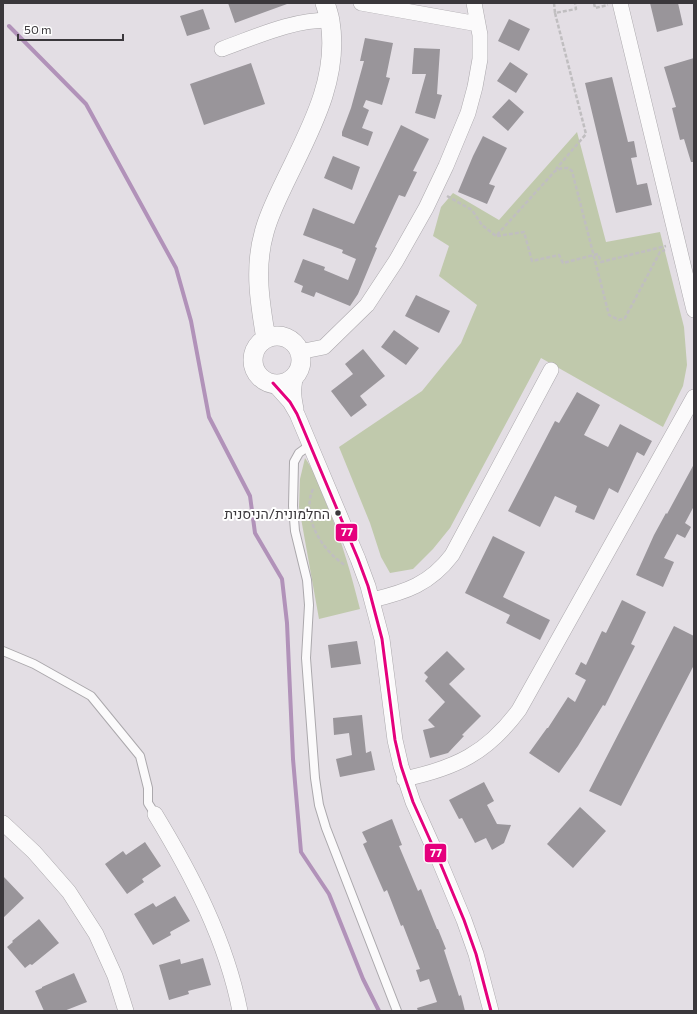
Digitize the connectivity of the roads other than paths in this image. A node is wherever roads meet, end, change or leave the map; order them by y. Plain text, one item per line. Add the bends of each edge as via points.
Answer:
1 (361, 3) edge
2 (474, 3) edge
3 (620, 3) edge
4 (327, 12) edge
5 (478, 24) junction
6 (222, 49) dead end
7 (694, 310) edge
8 (266, 339) junction
9 (299, 362) junction
10 (551, 370) dead end
11 (273, 383) junction
12 (694, 397) edge
13 (297, 414) junction
14 (310, 445) junction
15 (372, 600) junction
16 (3, 651) edge
17 (404, 779) junction
18 (155, 814) joint
19 (3, 823) edge
20 (126, 1011) edge
21 (240, 1011) edge
22 (397, 1011) edge
23 (491, 1011) edge

1 - 5 street
2 - 5 street
3 - 7 street
4 - 6 street via 308,21 283,26
4 - 8 street via 331,42 324,97 271,212 261,246 259,290
5 - 9 street via 480,59 468,113 426,208 396,261 366,305 324,347
8 - 9 street via 273,336 284,337 294,343
8 - 11 street via 256,349 253,364 260,376
9 - 11 street via 294,376 288,381
9 - 13 street via 293,389
10 - 15 street via 452,555 434,575 420,585
11 - 13 street
12 - 17 street via 510,722 490,742 468,758 444,769
13 - 14 street
14 - 15 street
14 - 22 lane via 299,453 294,462 293,506 295,531 307,580 309,605 306,658 314,778 326,828
15 - 17 street via 382,639 397,748
16 - 18 lane via 34,664 91,696 140,756 148,788 148,802
17 - 23 street via 464,920
18 - 21 street via 182,858 205,904 224,952
19 - 20 street via 34,852 69,892 96,934 115,976

